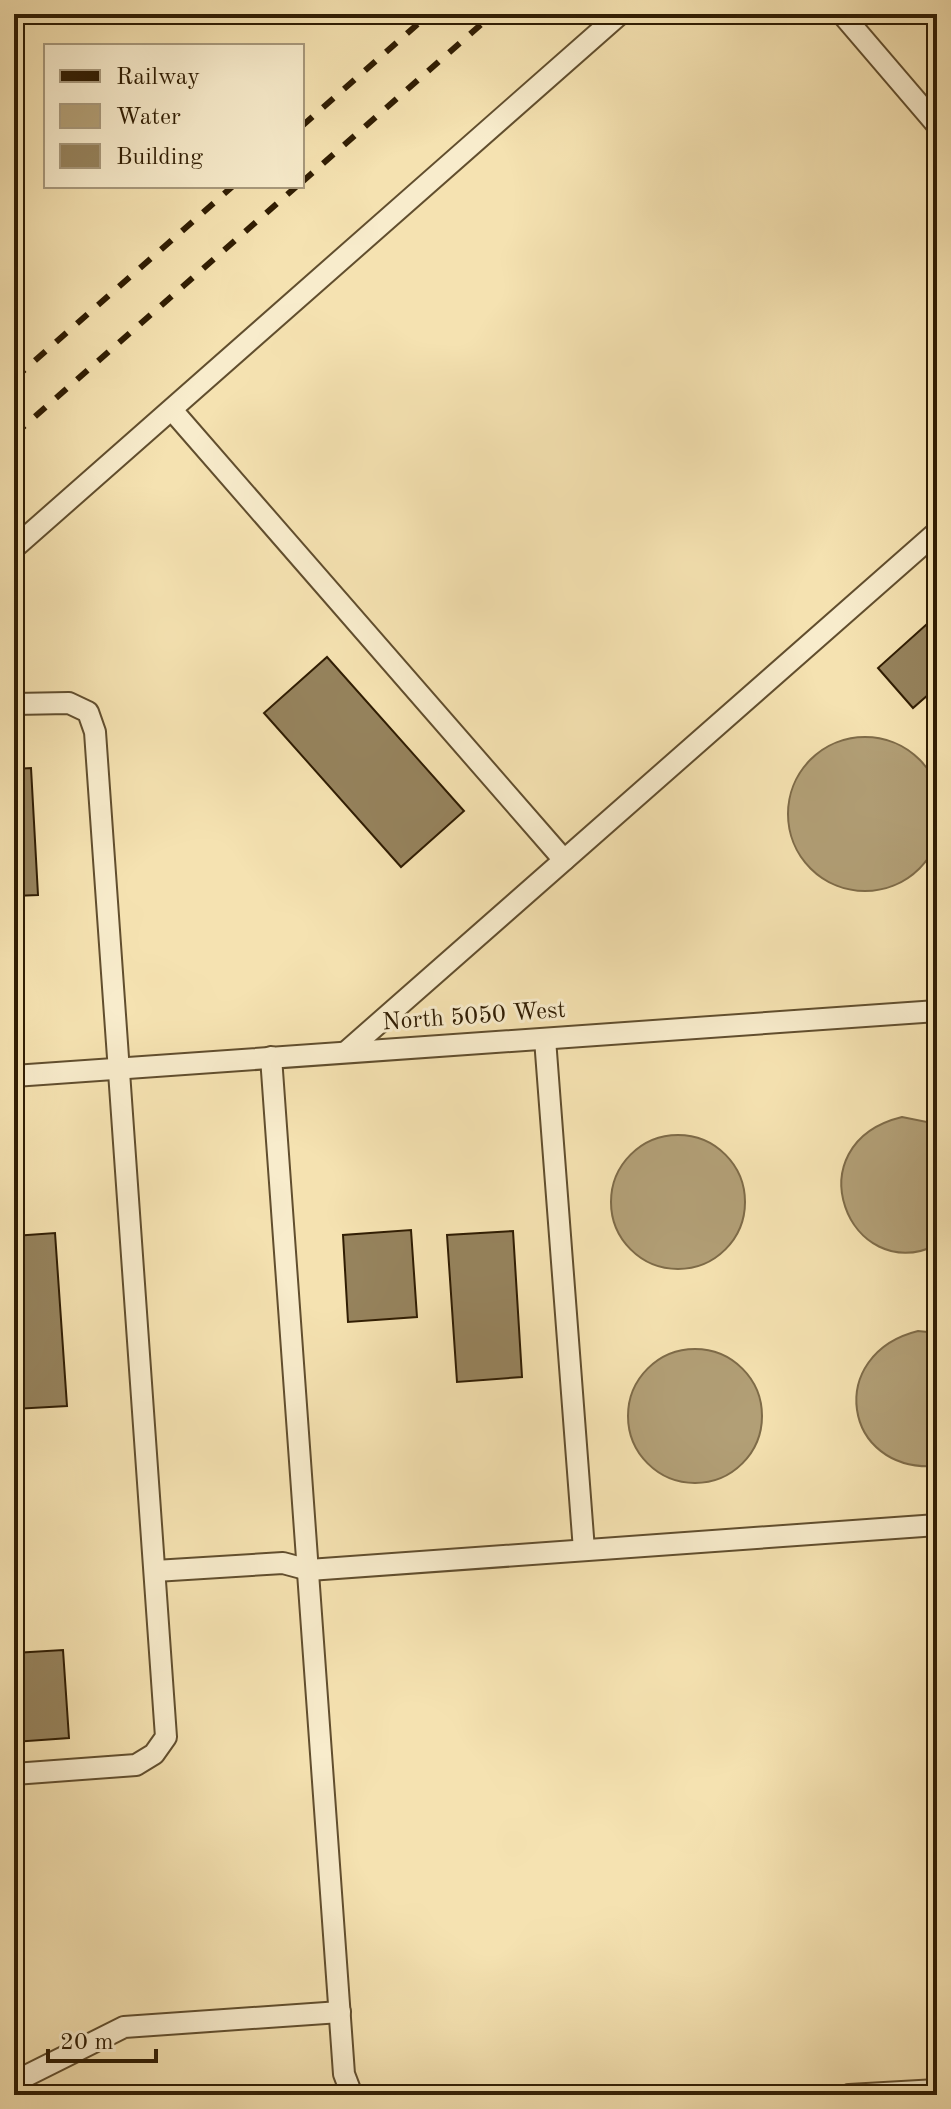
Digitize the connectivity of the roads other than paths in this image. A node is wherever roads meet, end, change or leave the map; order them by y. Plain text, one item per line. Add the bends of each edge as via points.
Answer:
1 (620, 14) edge
2 (842, 14) edge
3 (937, 125) edge
4 (172, 410) junction
5 (937, 532) edge
6 (14, 548) edge
7 (14, 704) edge
8 (564, 860) junction
9 (937, 1011) edge
10 (545, 1039) junction
11 (346, 1052) junction
12 (271, 1057) junction
13 (120, 1067) junction
14 (14, 1076) edge
15 (937, 1525) edge
16 (584, 1550) junction
17 (309, 1570) junction
18 (155, 1571) junction
19 (14, 1774) edge
20 (340, 2012) junction
21 (14, 2082) edge
22 (937, 2090) edge
23 (352, 2095) edge
24 (849, 2095) edge

1 - 4 lane
2 - 3 lane
4 - 6 lane
4 - 8 lane
5 - 8 lane
7 - 13 lane via 69,703 88,712 95,732
8 - 11 lane
9 - 10 lane, North 5050 West
10 - 11 lane, North 5050 West
10 - 16 lane
11 - 12 lane, North 5050 West
12 - 13 lane, North 5050 West
12 - 17 lane
13 - 14 lane, North 5050 West
13 - 18 lane
15 - 16 lane
16 - 17 lane
17 - 18 lane via 283,1563
17 - 20 lane
18 - 19 lane via 166,1737 154,1754 136,1765
20 - 21 lane via 124,2027
20 - 23 lane via 344,2074
22 - 24 lane

